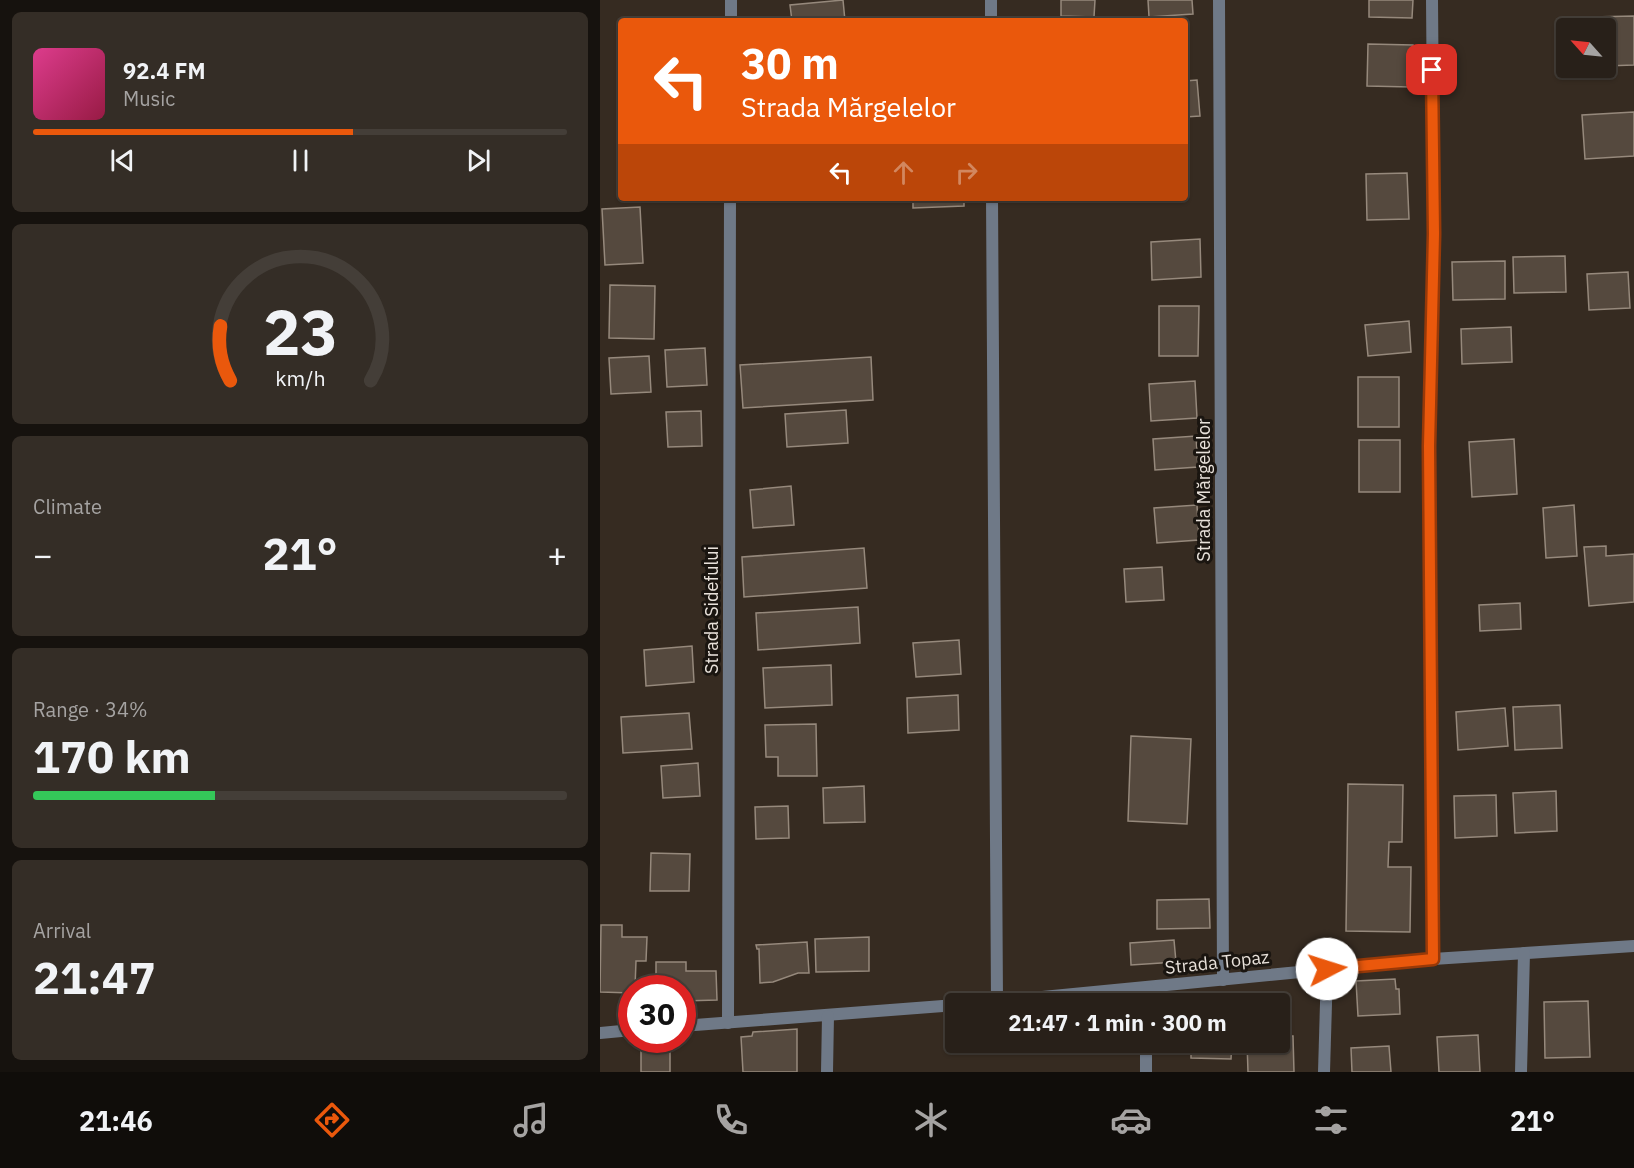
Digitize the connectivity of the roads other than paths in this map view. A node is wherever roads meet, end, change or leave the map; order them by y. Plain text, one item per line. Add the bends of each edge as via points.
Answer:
1 (731, 0) edge
2 (991, 0) edge
3 (1219, 0) edge
4 (1432, 0) edge
5 (731, 18) edge
6 (991, 18) edge
7 (730, 201) edge
8 (992, 201) edge
9 (1634, 945) edge
10 (1524, 953) junction
11 (1433, 959) junction
12 (1327, 969) junction
13 (1223, 980) junction
14 (1147, 988) junction
15 (997, 993) edge
16 (1089, 993) edge
17 (1147, 993) edge
18 (945, 1006) edge
19 (828, 1016) junction
20 (728, 1023) junction
21 (696, 1025) edge
22 (618, 1031) edge
23 (600, 1033) edge
24 (1146, 1053) edge
25 (827, 1072) edge
26 (1146, 1072) edge
27 (1324, 1072) edge
28 (1521, 1072) edge

1 - 5 street
2 - 6 street
3 - 13 street, Strada Mărgelelor
4 - 11 street via 1434,234 1429,446
7 - 20 street, Strada Sidefului
8 - 15 street
9 - 10 street, Strada Topaz
10 - 11 street, Strada Topaz
10 - 28 street
11 - 12 street, Strada Topaz
12 - 13 street, Strada Topaz
12 - 27 street
13 - 14 street, Strada Topaz
14 - 16 street, Strada Topaz
14 - 17 street, Strada Topaz
18 - 19 street
19 - 20 street
19 - 25 street
20 - 21 street
22 - 23 street
24 - 26 street

